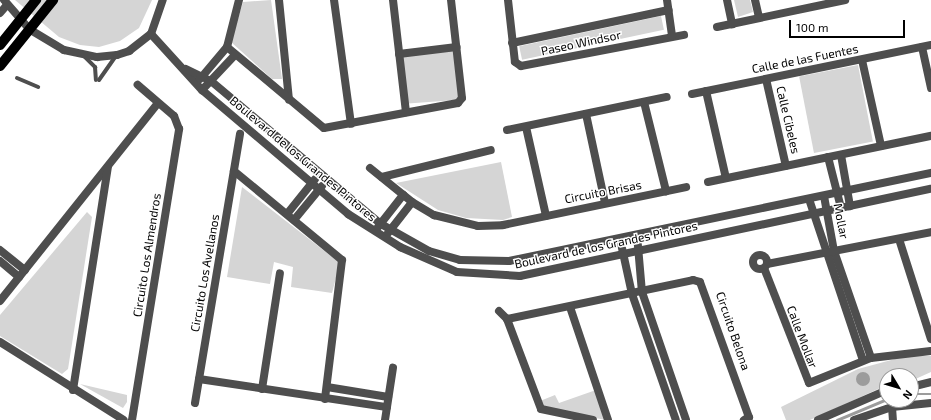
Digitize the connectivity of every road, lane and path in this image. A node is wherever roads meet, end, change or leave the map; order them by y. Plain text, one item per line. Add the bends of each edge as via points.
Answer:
1 (36, 0) edge
2 (52, 0) edge
3 (163, 0) edge
4 (239, 0) edge
5 (279, 0) edge
6 (334, 0) edge
7 (393, 0) edge
8 (451, 0) edge
9 (508, 0) edge
10 (667, 0) edge
11 (727, 0) edge
12 (755, 0) edge
13 (842, 0) edge
14 (5, 2) edge
15 (813, 3) edge
16 (669, 10) junction
17 (0, 13) edge
18 (759, 18) junction
19 (20, 20) junction
20 (732, 24) junction
21 (717, 27) dead end
22 (29, 29) junction
23 (151, 34) junction
24 (684, 35) dead end
25 (672, 36) junction
26 (512, 43) junction
27 (0, 45) edge
28 (931, 45) edge
29 (227, 47) junction
30 (457, 47) junction
31 (922, 47) junction
32 (399, 54) junction
33 (117, 55) junction
34 (235, 55) junction
35 (84, 56) junction
36 (862, 60) junction
37 (0, 66) edge
38 (185, 69) junction
39 (203, 76) junction
40 (17, 78) dead end
41 (766, 79) junction
42 (210, 81) junction
43 (138, 85) dead end
44 (38, 87) dead end
45 (199, 87) junction
46 (931, 88) edge
47 (706, 91) junction
48 (692, 94) dead end
49 (667, 97) dead end
50 (289, 100) junction
51 (644, 102) junction
52 (158, 103) junction
53 (406, 112) junction
54 (586, 114) junction
55 (351, 124) junction
56 (526, 127) junction
57 (508, 130) dead end
58 (240, 134) dead end
59 (931, 136) edge
60 (880, 146) junction
61 (491, 150) dead end
62 (841, 155) junction
63 (828, 157) junction
64 (108, 166) junction
65 (786, 166) junction
66 (370, 168) dead end
67 (234, 171) junction
68 (931, 173) edge
69 (319, 174) junction
70 (382, 177) junction
71 (726, 178) junction
72 (327, 181) junction
73 (708, 182) dead end
74 (312, 183) junction
75 (686, 187) dead end
76 (320, 190) junction
77 (931, 190) edge
78 (847, 191) junction
79 (666, 192) junction
80 (837, 193) junction
81 (403, 195) junction
82 (824, 196) junction
83 (809, 199) junction
84 (412, 202) junction
85 (605, 203) junction
86 (850, 206) junction
87 (841, 208) junction
88 (827, 211) junction
89 (287, 214) junction
90 (814, 214) junction
91 (546, 216) junction
92 (294, 220) junction
93 (381, 224) junction
94 (390, 230) junction
95 (374, 232) junction
96 (931, 232) edge
97 (637, 235) junction
98 (383, 238) junction
99 (620, 238) junction
100 (899, 239) junction
101 (0, 250) edge
102 (638, 250) junction
103 (834, 251) junction
104 (824, 253) junction
105 (624, 254) junction
106 (0, 261) edge
107 (25, 270) junction
108 (280, 274) dead end
109 (19, 277) junction
110 (642, 292) junction
111 (632, 294) junction
112 (0, 301) edge
113 (570, 307) junction
114 (499, 311) dead end
115 (507, 320) junction
116 (931, 339) edge
117 (0, 342) edge
118 (931, 351) edge
119 (871, 358) junction
120 (863, 360) junction
121 (393, 368) dead end
122 (199, 379) junction
123 (931, 382) edge
124 (919, 385) edge
125 (327, 387) junction
126 (262, 389) junction
127 (72, 390) junction
128 (879, 393) edge
129 (388, 397) junction
130 (325, 399) junction
131 (195, 403) dead end
132 (931, 403) edge
133 (919, 404) edge
134 (387, 408) junction
135 (889, 408) edge
136 (892, 408) edge
137 (124, 420) edge
138 (132, 420) edge
139 (385, 420) edge
140 (593, 420) edge
141 (608, 420) edge
142 (676, 420) edge
143 (686, 420) edge
144 (744, 420) edge
145 (818, 420) edge
146 (854, 420) edge
147 (893, 420) edge

1 - 19 main road
2 - 22 main road
3 - 23 street
4 - 29 street
5 - 50 street
6 - 55 street
7 - 32 street
8 - 30 street
9 - 26 street, Paseo Windsor
10 - 16 street
11 - 20 street
12 - 18 street
13 - 15 street
14 - 17 street
14 - 19 street
15 - 18 street
16 - 25 street
16 - 26 street, Paseo Windsor
18 - 20 street
19 - 22 street
19 - 27 main road
20 - 21 street
22 - 35 street via 64,50
22 - 37 main road
23 - 33 street via 129,52
23 - 38 street, Boulevard de los Grandes Pintores
24 - 25 street, Paseo Windsor
25 - 26 street, Paseo Windsor via 529,67 515,62
28 - 31 street, Calle de las Fuentes
29 - 34 street
29 - 39 street
30 - 32 street
30 - 53 street via 461,101
31 - 36 street, Calle de las Fuentes
31 - 46 street
32 - 53 street
33 - 35 street
33 - 35 lane via 98,80 95,67
34 - 42 street
34 - 50 street
36 - 41 street, Calle de las Fuentes
36 - 60 street
38 - 39 street, Boulevard de los Grandes Pintores
38 - 45 street, Boulevard de los Grandes Pintores
39 - 42 street, Boulevard de los Grandes Pintores
39 - 45 street
40 - 44 lane
41 - 47 street, Calle de las Fuentes
41 - 65 street, Calle Cibeles
42 - 45 street
42 - 69 street, Boulevard de los Grandes Pintores
43 - 52 street, Circuito Los Almendros
45 - 74 street, Boulevard de los Grandes Pintores
47 - 48 street, Calle de las Fuentes
47 - 71 street
49 - 51 street
50 - 55 street via 324,128
51 - 54 street
51 - 79 street
52 - 64 street
52 - 138 street, Circuito Los Almendros via 174,116 179,129
53 - 55 street
54 - 56 street
54 - 85 street
56 - 57 street
56 - 91 street
58 - 67 street, Circuito Los Avellanos
59 - 60 street
60 - 62 street
61 - 70 street
62 - 63 street
62 - 78 street
63 - 65 street
63 - 80 street
64 - 107 street
64 - 127 street
65 - 71 street
66 - 70 street, Circuito Brisas
67 - 89 street
67 - 122 street, Circuito Los Avellanos
68 - 78 street, Boulevard de los Grandes Pintores
69 - 72 street, Boulevard de los Grandes Pintores
69 - 74 street
70 - 81 street, Circuito Brisas
71 - 73 street
72 - 76 street
72 - 93 street, Boulevard de los Grandes Pintores
74 - 76 street, Boulevard de los Grandes Pintores
74 - 89 street
75 - 79 street, Circuito Brisas
76 - 92 street
76 - 95 street, Boulevard de los Grandes Pintores
77 - 86 street, Boulevard de los Grandes Pintores
78 - 80 street, Boulevard de los Grandes Pintores
78 - 86 street
79 - 85 street, Circuito Brisas
80 - 82 street, Boulevard de los Grandes Pintores
80 - 87 street
81 - 84 street, Circuito Brisas
81 - 93 street
82 - 83 street, Boulevard de los Grandes Pintores
82 - 88 street, Mollar
83 - 90 street, Mollar
83 - 97 street, Boulevard de los Grandes Pintores
84 - 91 street, Circuito Brisas via 454,222 478,226 503,225
84 - 94 street
85 - 91 street, Circuito Brisas
86 - 87 street, Boulevard de los Grandes Pintores
87 - 88 street, Boulevard de los Grandes Pintores
88 - 90 street, Boulevard de los Grandes Pintores
88 - 103 street, Mollar
89 - 92 street
90 - 102 street, Boulevard de los Grandes Pintores
90 - 104 street, Mollar
92 - 125 street via 344,263
93 - 94 street, Boulevard de los Grandes Pintores
93 - 95 street
94 - 98 street
94 - 99 street, Boulevard de los Grandes Pintores via 445,256 487,263
95 - 98 street, Boulevard de los Grandes Pintores
96 - 100 street, Calle Mollar
97 - 99 street, Boulevard de los Grandes Pintores
97 - 102 street
98 - 105 street, Boulevard de los Grandes Pintores via 443,267 477,276 520,276
99 - 105 street
100 - 103 street, Calle Mollar
100 - 116 street
101 - 107 street
102 - 105 street, Boulevard de los Grandes Pintores
102 - 110 street
103 - 104 street, Calle Mollar
103 - 119 street, Mollar
104 - 120 street, Mollar
104 - 120 street, Calle Mollar via 765,266 809,383
105 - 111 street
106 - 109 street
107 - 109 street
108 - 126 street
109 - 112 street
110 - 111 street, Circuito Belona
110 - 143 street
110 - 144 street, Circuito Belona via 693,280 706,288 749,417
111 - 113 street, Circuito Belona
111 - 142 street
113 - 115 street, Circuito Belona
113 - 141 street
114 - 115 street
115 - 140 street via 541,410
117 - 127 street
118 - 119 street, Calle Mollar
119 - 120 street, Calle Mollar
121 - 129 street
122 - 126 street
122 - 131 street, Circuito Los Avellanos
123 - 124 street
125 - 129 street
125 - 130 street
126 - 130 street
127 - 137 street
128 - 145 street
129 - 134 street
130 - 134 street
132 - 133 street
134 - 139 street
135 - 146 street
136 - 147 street

